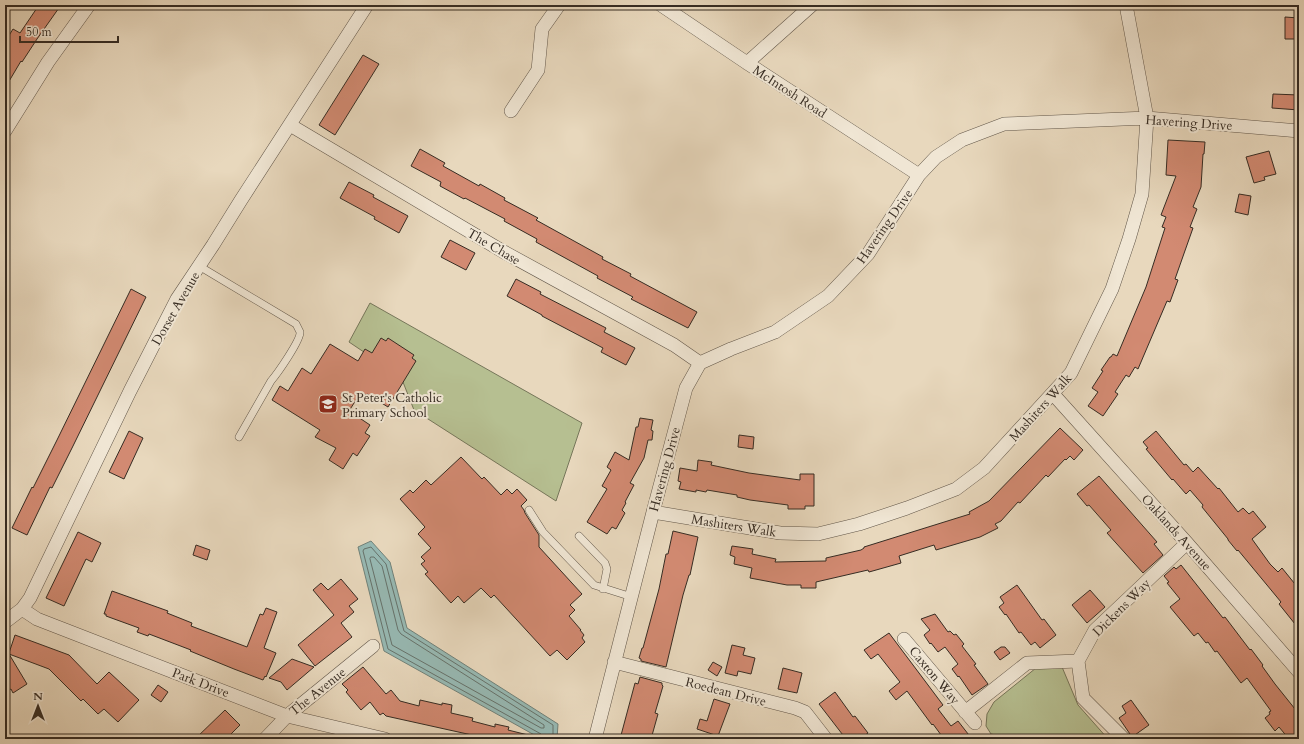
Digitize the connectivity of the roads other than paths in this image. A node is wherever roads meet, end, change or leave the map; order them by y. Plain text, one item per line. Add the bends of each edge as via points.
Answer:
1 (89, 5) edge
2 (367, 5) edge
3 (559, 5) edge
4 (661, 5) edge
5 (812, 5) edge
6 (1126, 5) edge
7 (747, 63) junction
8 (511, 111) dead end
9 (1147, 118) junction
10 (290, 125) junction
11 (5, 131) edge
12 (1299, 131) edge
13 (919, 175) junction
14 (199, 266) junction
15 (700, 364) junction
16 (1052, 394) junction
17 (239, 437) dead end
18 (529, 510) dead end
19 (653, 512) junction
20 (579, 536) dead end
21 (1187, 543) junction
22 (603, 588) junction
23 (632, 597) junction
24 (22, 609) junction
25 (5, 622) edge
26 (904, 639) dead end
27 (373, 646) dead end
28 (1078, 661) junction
29 (614, 662) junction
30 (1299, 672) edge
31 (966, 712) junction
32 (287, 716) junction
33 (975, 723) dead end
34 (265, 739) edge
35 (383, 739) edge
36 (595, 739) edge
37 (826, 739) edge
38 (1124, 739) edge

1 - 11 street via 48,62
2 - 10 street, Dorset Avenue
3 - 8 street via 542,29 538,70
4 - 7 street, McIntosh Road
5 - 7 street
6 - 9 street, Mashiters Walk
7 - 13 street, McIntosh Road
9 - 12 street, Havering Drive
9 - 13 street, Havering Drive via 1004,124 962,140 936,156
9 - 16 street, Mashiters Walk via 1142,194 1112,289 1071,374
10 - 14 street, Dorset Avenue
10 - 15 street, The Chase via 504,252 674,345
13 - 15 street, Havering Drive via 868,254 828,296 775,332
14 - 17 lane via 296,324 300,333
14 - 24 street, Dorset Avenue via 177,299 30,598
15 - 19 street, Havering Drive via 686,388
16 - 19 street, Mashiters Walk via 984,468 956,489 859,524 818,534 780,533
16 - 21 street, Oaklands Avenue
18 - 22 lane via 543,532 594,585
19 - 23 street, Havering Drive
20 - 22 lane via 605,563
21 - 28 street, Dickens Way via 1094,630
21 - 30 street, Oaklands Avenue
22 - 23 lane
23 - 29 street, Havering Drive
24 - 25 street, Dorset Avenue
24 - 32 street, Park Drive via 37,618
26 - 31 street, Caxton Way
27 - 32 street, The Avenue
28 - 31 street, Caxton Way via 1027,663
28 - 38 street via 1083,698
29 - 36 street, Havering Drive
29 - 37 street, Roedean Drive via 795,708 805,712
31 - 33 street, Caxton Way
32 - 34 street, The Avenue
32 - 35 street, Park Drive

